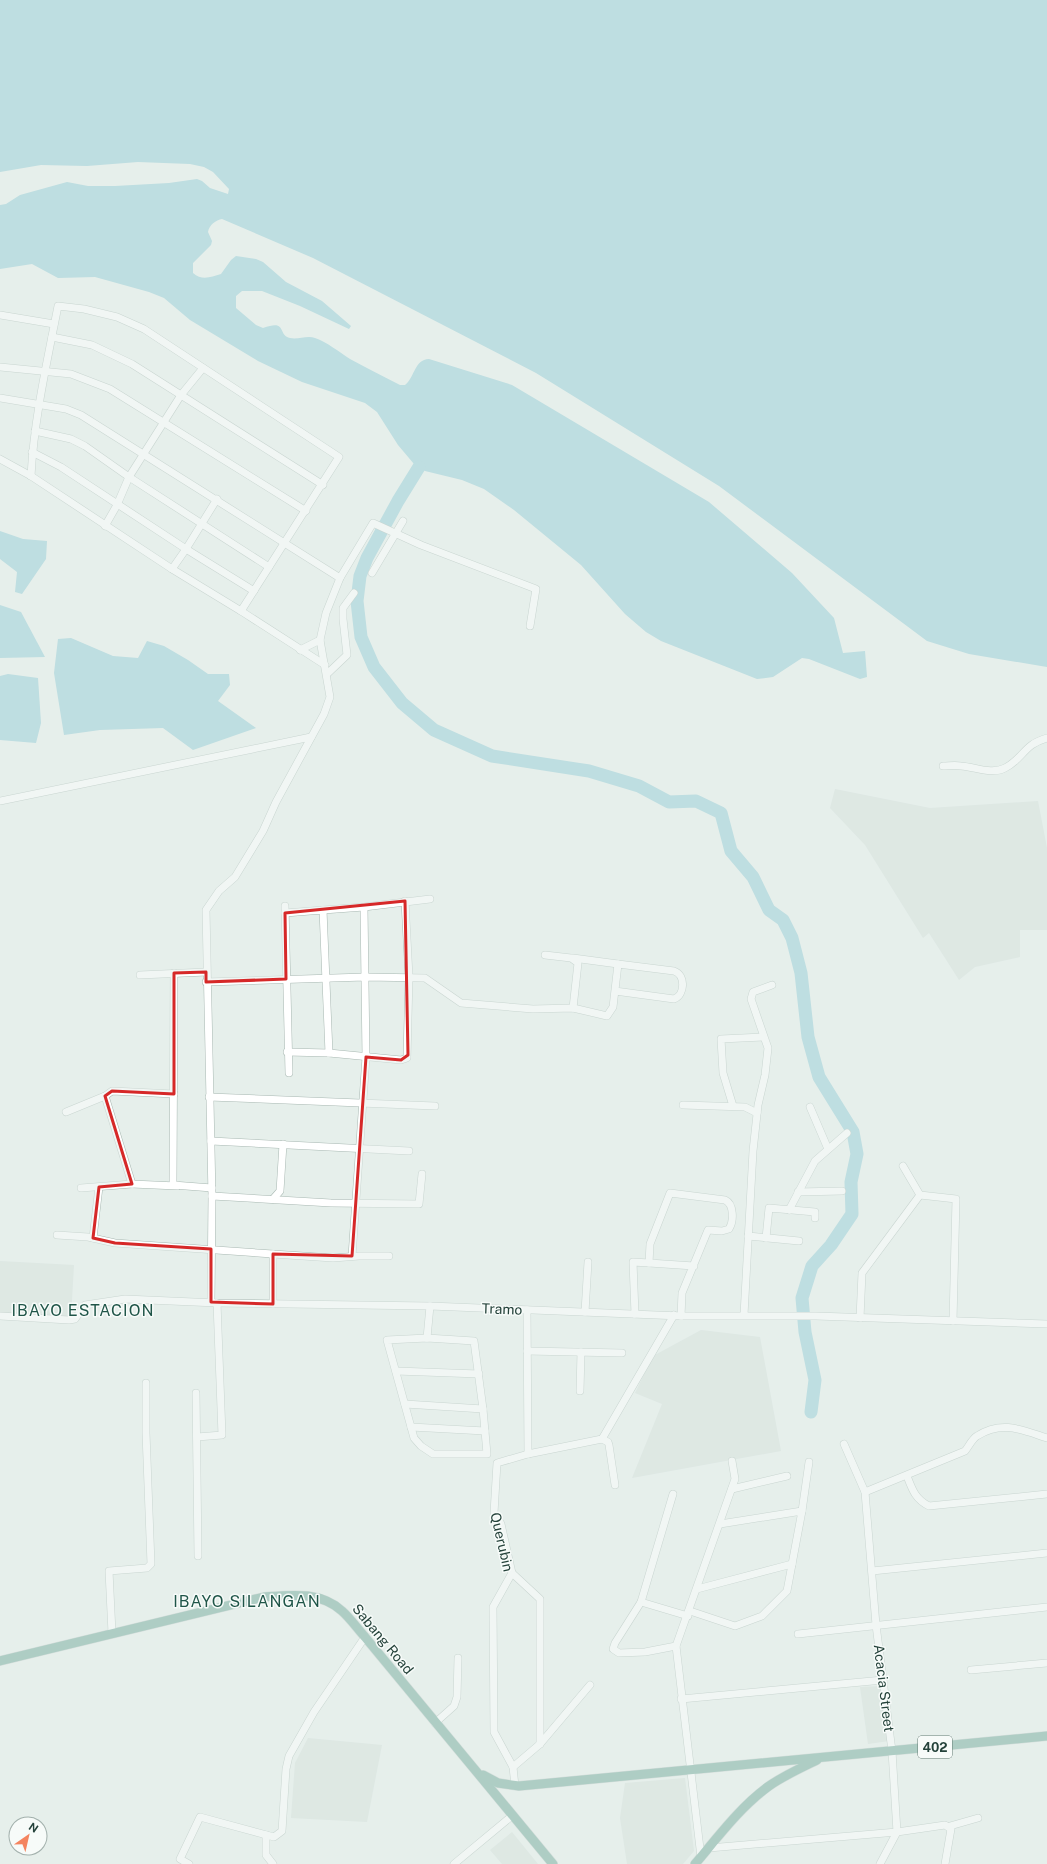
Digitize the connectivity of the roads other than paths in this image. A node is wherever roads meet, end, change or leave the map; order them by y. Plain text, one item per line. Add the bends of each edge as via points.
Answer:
1 (0, 316) edge
2 (54, 324) junction
3 (52, 337) junction
4 (0, 367) edge
5 (203, 368) junction
6 (45, 370) junction
7 (181, 395) junction
8 (0, 398) edge
9 (39, 404) junction
10 (163, 423) junction
11 (35, 432) junction
12 (32, 452) junction
13 (144, 454) junction
14 (0, 459) edge
15 (31, 476) junction
16 (129, 477) junction
17 (323, 485) junction
18 (217, 499) junction
19 (117, 505) junction
20 (306, 511) junction
21 (404, 521) dead end
22 (201, 524) junction
23 (105, 526) junction
24 (393, 532) junction
25 (285, 543) junction
26 (186, 550) junction
27 (269, 567) junction
28 (172, 568) junction
29 (372, 573) dead end
30 (340, 578) junction
31 (254, 592) junction
32 (354, 593) dead end
33 (241, 611) junction
34 (530, 626) dead end
35 (320, 640) junction
36 (300, 650) junction
37 (325, 664) junction
38 (327, 674) junction
39 (311, 737) junction
40 (1047, 738) edge
41 (943, 766) dead end
42 (0, 801) edge
43 (430, 899) dead end
44 (405, 902) junction
45 (364, 908) junction
46 (323, 910) junction
47 (545, 955) dead end
48 (571, 958) junction
49 (618, 964) junction
50 (206, 972) junction
51 (174, 973) junction
52 (140, 975) dead end
53 (365, 977) junction
54 (409, 977) junction
55 (326, 978) junction
56 (286, 979) junction
57 (206, 982) junction
58 (772, 985) dead end
59 (615, 991) junction
60 (573, 1008) junction
61 (764, 1037) junction
62 (287, 1052) junction
63 (329, 1053) junction
64 (366, 1057) junction
65 (289, 1073) dead end
66 (174, 1094) junction
67 (105, 1096) junction
68 (209, 1097) junction
69 (363, 1103) junction
70 (683, 1105) dead end
71 (435, 1106) dead end
72 (733, 1106) junction
73 (810, 1107) dead end
74 (66, 1112) dead end
75 (757, 1113) junction
76 (847, 1133) dead end
77 (211, 1141) junction
78 (284, 1144) junction
79 (360, 1148) junction
80 (828, 1149) junction
81 (409, 1151) dead end
82 (903, 1166) dead end
83 (422, 1174) dead end
84 (132, 1184) junction
85 (99, 1186) junction
86 (177, 1186) junction
87 (81, 1188) dead end
88 (212, 1188) junction
89 (842, 1191) dead end
90 (798, 1192) junction
91 (920, 1195) junction
92 (212, 1196) junction
93 (274, 1199) junction
94 (356, 1203) junction
95 (789, 1210) junction
96 (815, 1218) dead end
97 (57, 1235) dead end
98 (748, 1236) junction
99 (93, 1238) junction
100 (766, 1238) junction
101 (799, 1241) dead end
102 (211, 1249) junction
103 (273, 1254) junction
104 (352, 1256) junction
105 (389, 1256) dead end
106 (588, 1262) dead end
107 (649, 1263) junction
108 (694, 1266) junction
109 (214, 1302) junction
110 (273, 1304) junction
111 (430, 1306) junction
112 (527, 1310) junction
113 (585, 1312) junction
114 (635, 1314) junction
115 (744, 1315) junction
116 (0, 1316) edge
117 (678, 1316) junction
118 (860, 1318) junction
119 (953, 1321) junction
120 (1047, 1324) edge
121 (427, 1338) junction
122 (527, 1351) junction
123 (581, 1352) junction
124 (622, 1354) dead end
125 (396, 1371) junction
126 (479, 1374) junction
127 (146, 1383) dead end
128 (580, 1391) dead end
129 (196, 1393) dead end
130 (405, 1404) junction
131 (483, 1409) junction
132 (411, 1427) junction
133 (485, 1431) junction
134 (197, 1437) junction
135 (1047, 1438) edge
136 (602, 1439) junction
137 (844, 1444) dead end
138 (487, 1454) junction
139 (528, 1454) junction
140 (732, 1461) dead end
141 (810, 1462) dead end
142 (497, 1463) junction
143 (787, 1476) dead end
144 (907, 1476) junction
145 (615, 1485) dead end
146 (732, 1489) junction
147 (865, 1492) junction
148 (673, 1494) dead end
149 (1047, 1494) edge
150 (802, 1511) junction
151 (720, 1524) junction
152 (1047, 1553) edge
153 (198, 1556) dead end
154 (792, 1564) junction
155 (872, 1572) junction
156 (512, 1573) junction
157 (697, 1589) junction
158 (641, 1602) junction
159 (1047, 1607) edge
160 (689, 1613) junction
161 (876, 1625) junction
162 (112, 1633) junction
163 (798, 1634) dead end
164 (365, 1636) junction
165 (676, 1646) junction
166 (458, 1658) dead end
167 (0, 1661) edge
168 (1047, 1663) edge
169 (971, 1670) dead end
170 (883, 1680) junction
171 (590, 1685) dead end
172 (681, 1700) junction
173 (436, 1723) junction
174 (1047, 1736) edge
175 (540, 1744) junction
176 (892, 1751) junction
177 (822, 1757) junction
178 (513, 1767) junction
179 (474, 1768) junction
180 (690, 1770) junction
181 (515, 1786) junction
182 (513, 1815) junction
183 (978, 1818) dead end
184 (950, 1826) junction
185 (897, 1832) junction
186 (266, 1835) junction
187 (709, 1848) junction
188 (267, 1855) junction
189 (698, 1861) edge
190 (189, 1864) edge
191 (266, 1864) edge
192 (273, 1864) edge
193 (454, 1864) edge
194 (553, 1864) edge
195 (880, 1864) edge
196 (945, 1864) edge

1 - 2 street
2 - 3 street
2 - 5 street via 58,306 117,317 144,329
3 - 6 street
3 - 7 street via 92,345 117,356
4 - 6 street
5 - 7 street
5 - 17 street via 339,457
6 - 9 street
6 - 10 street via 71,374 110,389
7 - 10 street
7 - 17 street
8 - 9 street
9 - 11 street
9 - 13 street via 66,409 81,415
10 - 13 street
10 - 20 street
11 - 12 street
11 - 16 street via 71,439
12 - 15 street
12 - 19 street via 61,467
13 - 16 street
13 - 18 street
14 - 15 street
15 - 23 street
16 - 19 street
16 - 22 street
17 - 20 street
18 - 22 street
18 - 25 street
19 - 23 street
19 - 26 street
20 - 25 street
21 - 24 street
22 - 26 street
22 - 27 street
23 - 28 street
24 - 29 street
24 - 30 street via 373,523
24 - 34 street via 536,589
25 - 27 street
25 - 30 street
26 - 28 street
26 - 31 street
27 - 31 street
28 - 33 street
30 - 35 street via 326,613
31 - 33 street
32 - 38 street via 343,608 347,655
33 - 36 street
35 - 36 street
35 - 37 street
36 - 37 street
37 - 38 street
38 - 39 street via 330,697
39 - 42 street
39 - 50 street via 263,831 235,877 219,891 206,910
40 - 41 street via 1036,740 1014,763 993,772 962,766
43 - 44 street
44 - 45 street
44 - 54 street
45 - 46 street
45 - 53 street
46 - 55 street
46 - 56 street via 285,910
47 - 48 street
48 - 49 street
48 - 60 street via 577,961 579,966
49 - 59 street
49 - 59 street via 677,972 682,978 682,992 674,999
50 - 51 street
50 - 57 street
51 - 52 street
51 - 66 street
53 - 54 street
53 - 55 street
53 - 64 street
54 - 60 street via 425,978 461,1003 533,1009
54 - 64 street via 407,1058 401,1060
55 - 56 street
55 - 63 street
56 - 57 street
56 - 62 street
57 - 68 street
58 - 61 street via 753,992 751,999
59 - 60 street via 612,1010 606,1016
61 - 72 street via 721,1038 723,1073
61 - 75 street via 768,1048
62 - 63 street
62 - 65 street
63 - 64 street
64 - 69 street
66 - 67 street via 112,1091
66 - 86 street via 173,1185
67 - 74 street
67 - 84 street
68 - 69 street
68 - 77 street
69 - 71 street
69 - 79 street
70 - 72 street
72 - 75 street via 744,1107
73 - 80 street
75 - 98 street
76 - 80 street
77 - 78 street
77 - 88 street
78 - 79 street
78 - 93 street via 280,1191
79 - 81 street
79 - 94 street
80 - 90 street via 815,1161
82 - 91 street
83 - 94 street via 419,1204
84 - 85 street
84 - 86 street
85 - 87 street
85 - 99 street
86 - 88 street
88 - 92 street
89 - 90 street
90 - 95 street
91 - 118 street via 862,1273
91 - 119 street via 956,1198
92 - 93 street
92 - 102 street
93 - 94 street
94 - 104 street
95 - 96 street via 815,1212
95 - 100 street via 769,1208
97 - 99 street
98 - 100 street
98 - 115 street
99 - 102 street via 115,1243
100 - 101 street
102 - 103 street
102 - 109 street
103 - 104 street via 333,1258
103 - 110 street
104 - 105 street
106 - 113 street
107 - 108 street
107 - 108 street via 650,1244 670,1193 728,1201 732,1206 731,1227 727,1230 708,1230
107 - 114 street via 633,1262
108 - 117 street via 682,1293
109 - 110 street, Tramo
109 - 116 street, Tramo via 125,1298 85,1305 75,1319 69,1320
109 - 134 street via 222,1435
110 - 111 street, Tramo
111 - 112 street, Tramo
111 - 121 street
112 - 113 street, Tramo
112 - 122 street
113 - 114 street, Tramo
114 - 117 street, Tramo
115 - 117 street, Tramo
115 - 118 street, Tramo
117 - 136 street
118 - 119 street, Tramo
119 - 120 street, Tramo
121 - 125 street via 387,1340
121 - 126 street via 474,1341
122 - 123 street
122 - 139 street
123 - 124 street
123 - 128 street
125 - 126 street
125 - 130 street
126 - 131 street
127 - 162 street via 151,1564 147,1568 109,1570
129 - 134 street
130 - 131 street
130 - 132 street
131 - 133 street
132 - 133 street
132 - 138 street via 414,1438 433,1454
133 - 138 street
134 - 153 street
135 - 144 street via 1008,1426 991,1430 976,1436 965,1451
136 - 139 street
136 - 145 street via 609,1445
137 - 147 street, Acacia Street
138 - 142 street
139 - 142 street
140 - 146 street via 736,1479
141 - 150 street
142 - 156 street, Querubin via 494,1513 501,1524
143 - 146 street
144 - 147 street
144 - 149 street via 917,1498 929,1506
146 - 151 street
147 - 155 street, Acacia Street
148 - 158 street
150 - 151 street
150 - 154 street
151 - 157 street
152 - 155 street
154 - 157 street
154 - 160 street via 787,1591 762,1616 734,1626
155 - 161 street, Acacia Street
156 - 175 street via 540,1599
156 - 178 street, Querubin via 493,1607 494,1732
157 - 160 street
158 - 160 street
158 - 165 street via 613,1649 619,1653 645,1652
159 - 161 street
160 - 165 street
161 - 163 street
161 - 170 street, Acacia Street
162 - 164 main road, Sabang Road / 402 via 264,1597 298,1594 320,1598 341,1610
162 - 167 main road, Sabang Road / 402
164 - 173 main road, Sabang Road / 402
164 - 186 street via 314,1712 289,1756 282,1831 274,1836
165 - 172 street
166 - 173 street via 457,1697 454,1706
168 - 169 street
170 - 172 street
170 - 176 street, Acacia Street
171 - 175 street
172 - 180 street
173 - 179 main road, Sabang Road / 402
174 - 176 main road, 402
175 - 178 street
176 - 177 main road, 402
176 - 185 street, Acacia Street
177 - 180 main road, 402
177 - 187 main road via 770,1785 744,1808
178 - 181 street
179 - 181 main road, 402 via 493,1781
179 - 182 main road, Sabang Road
180 - 181 main road, 402
180 - 189 street
182 - 193 street
182 - 194 main road, Sabang Road
183 - 184 street
184 - 185 street
184 - 196 street
185 - 187 street
185 - 195 street
186 - 188 street
186 - 190 street via 200,1817 180,1859
187 - 189 main road
188 - 191 street
188 - 192 street

